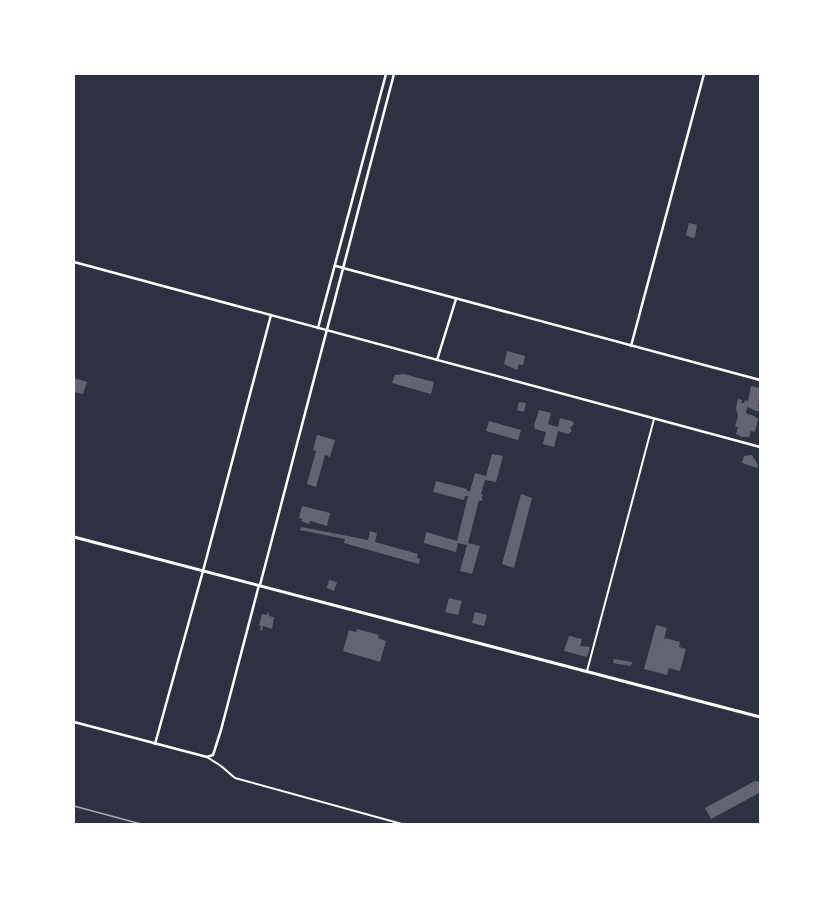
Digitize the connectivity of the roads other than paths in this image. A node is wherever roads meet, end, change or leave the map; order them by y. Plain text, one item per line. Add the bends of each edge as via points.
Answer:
1 (386, 74) edge
2 (394, 74) edge
3 (704, 74) edge
4 (74, 262) edge
5 (336, 266) junction
6 (343, 268) junction
7 (456, 298) junction
8 (271, 315) junction
9 (318, 328) junction
10 (327, 330) junction
11 (631, 346) junction
12 (437, 360) junction
13 (760, 380) edge
14 (654, 419) junction
15 (760, 446) edge
16 (74, 537) edge
17 (203, 571) junction
18 (260, 585) junction
19 (587, 671) junction
20 (760, 717) edge
21 (74, 722) edge
22 (155, 744) junction
23 (207, 757) junction
24 (402, 824) edge

1 - 5 main road
2 - 6 main road
3 - 11 main road
4 - 8 main road
5 - 6 main road
5 - 9 main road
6 - 7 main road
6 - 10 main road
7 - 11 main road
7 - 12 main road
8 - 9 main road
8 - 17 main road
9 - 10 main road
10 - 12 main road
10 - 18 main road
11 - 13 main road
12 - 14 main road
14 - 15 main road
14 - 19 street
16 - 17 main road
17 - 18 main road
17 - 22 main road
18 - 19 main road
18 - 23 main road via 216,747 213,755
19 - 20 main road
21 - 22 main road
22 - 23 main road
23 - 24 street via 235,778

